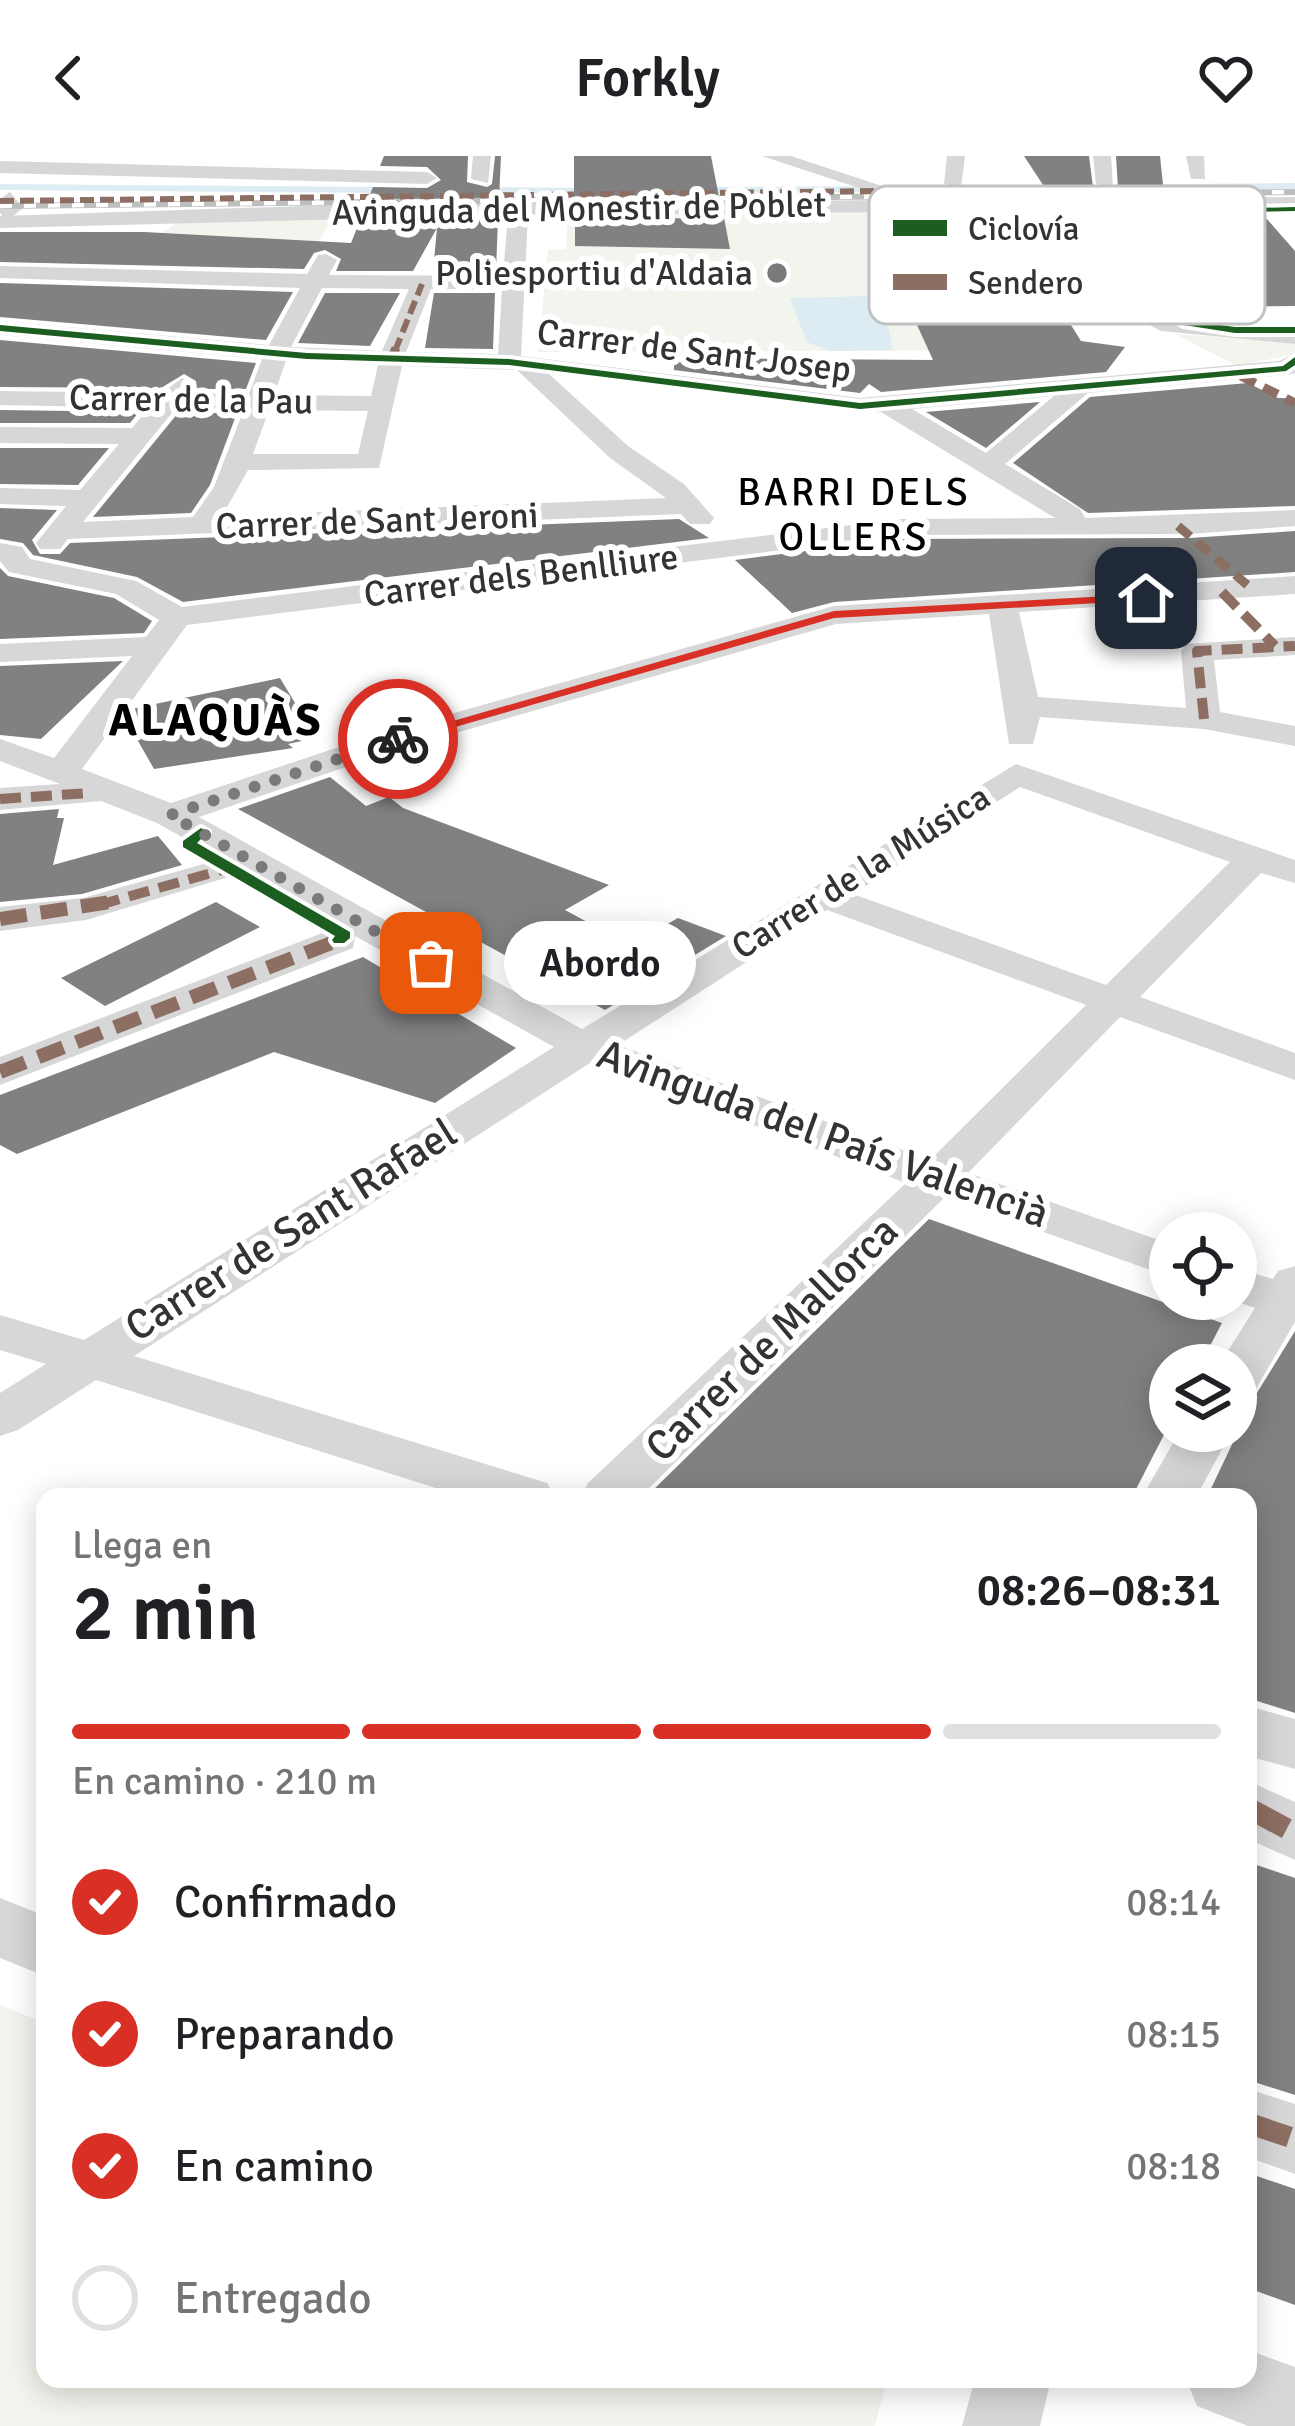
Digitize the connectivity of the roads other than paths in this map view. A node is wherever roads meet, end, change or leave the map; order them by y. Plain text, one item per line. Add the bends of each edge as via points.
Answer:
1 (482, 156) edge
2 (771, 156) edge
3 (956, 156) edge
4 (1102, 156) edge
5 (1197, 165) edge
6 (58, 166) edge
7 (322, 166) edge
8 (0, 167) tunnel mouth
9 (819, 178) junction
10 (481, 179) junction
11 (1295, 182) edge
12 (1237, 183) junction
13 (954, 184) junction
14 (1106, 184) junction
15 (1161, 184) junction
16 (20, 196) tunnel mouth
17 (1295, 203) edge
18 (1265, 204) edge
19 (518, 210) junction
20 (869, 210) edge
21 (343, 211) junction
22 (172, 216) junction
23 (2, 223) tunnel mouth
24 (0, 272) edge
25 (96, 279) junction
26 (318, 282) junction
27 (515, 283) junction
28 (422, 284) junction
29 (1170, 324) edge
30 (0, 328) edge
31 (32, 331) junction
32 (1295, 337) edge
33 (217, 346) junction
34 (277, 352) junction
35 (1127, 352) dead end
36 (6, 357) dead end
37 (391, 359) junction
38 (518, 364) junction
39 (1292, 368) edge
40 (1230, 370) junction
41 (1083, 384) junction
42 (0, 398) edge
43 (169, 400) junction
44 (262, 401) junction
45 (884, 403) junction
46 (1295, 403) edge
47 (383, 404) junction
48 (0, 434) edge
49 (138, 436) junction
50 (237, 462) junction
51 (989, 464) junction
52 (0, 496) edge
53 (91, 498) junction
54 (689, 505) junction
55 (1295, 518) edge
56 (1183, 519) junction
57 (1072, 526) junction
58 (200, 528) junction
59 (64, 531) junction
60 (726, 549) junction
61 (10, 557) edge
62 (1295, 585) edge
63 (1238, 591) junction
64 (1003, 606) junction
65 (177, 617) junction
66 (150, 646) junction
67 (1285, 646) edge
68 (0, 653) edge
69 (1024, 706) junction
70 (1204, 719) junction
71 (1295, 736) edge
72 (0, 749) edge
73 (1016, 774) junction
74 (75, 783) junction
75 (0, 800) edge
76 (170, 815) junction
77 (1255, 858) junction
78 (229, 868) dead end
79 (1295, 872) edge
80 (826, 896) junction
81 (0, 919) edge
82 (339, 940) dead end
83 (1109, 999) junction
84 (582, 1045) junction
85 (1295, 1067) edge
86 (0, 1072) edge
87 (936, 1180) junction
88 (1149, 1254) edge
89 (1257, 1289) edge
90 (1291, 1296) edge
91 (0, 1332) edge
92 (1257, 1347) edge
93 (88, 1359) junction
94 (0, 1417) edge
95 (1194, 1452) edge
96 (499, 1488) edge
97 (616, 1488) edge
98 (1174, 1488) edge
99 (1257, 1733) edge
100 (1295, 1744) edge
101 (1257, 1813) edge
102 (1295, 1833) edge
103 (0, 1928) edge
104 (36, 1942) edge
105 (1257, 2126) edge
106 (1295, 2139) edge
107 (1010, 2388) edge
108 (1249, 2388) edge
109 (1295, 2405) edge
110 (1001, 2426) edge

1 - 10 street
2 - 9 street
3 - 13 street
4 - 14 street
5 - 12 street
5 - 15 street
6 - 7 street
6 - 8 street
6 - 16 street
7 - 10 street
9 - 10 street
9 - 13 street
11 - 12 street
12 - 15 street
13 - 14 street
14 - 15 street
17 - 18 street, Avinguda del Monestir de Poblet
19 - 20 street, Avinguda del Monestir de Poblet
19 - 21 street, Avinguda del Monestir de Poblet
19 - 27 street
21 - 22 street, Avinguda del Monestir de Poblet
21 - 26 street
22 - 23 street, Avinguda del Monestir de Poblet
22 - 25 street
24 - 25 street
25 - 26 street
25 - 31 street
26 - 28 street
26 - 34 street
27 - 28 street
27 - 38 street
28 - 37 street
29 - 32 street
30 - 31 street, Carrer de Sant Josep
31 - 33 street, Carrer de Sant Josep
31 - 36 street
33 - 34 street, Carrer de Sant Josep
33 - 43 street
34 - 37 street, Carrer de Sant Josep
34 - 44 street
35 - 41 street
37 - 38 street, Carrer de Sant Josep
37 - 47 street
38 - 45 street, Carrer de Sant Josep via 832,404
38 - 54 street
39 - 40 street, Carrer de Sant Josep
40 - 41 street, Carrer de Sant Josep
40 - 46 street
41 - 45 street, Carrer de Sant Josep
41 - 51 street
42 - 43 street, Carrer de la Pau
43 - 44 street, Carrer de la Pau
43 - 49 street
44 - 47 street, Carrer de la Pau
44 - 50 street
45 - 51 street
47 - 50 street via 370,461
48 - 49 street
49 - 53 street
50 - 58 street
51 - 57 street via 1070,515
52 - 53 street
53 - 59 street
54 - 58 street, Carrer de Sant Jeroni
54 - 60 street
55 - 56 street, Carrer dels Benlliure
56 - 57 street, Carrer dels Benlliure
56 - 63 street
57 - 60 street, Carrer dels Benlliure via 944,524
58 - 59 street, Carrer de Sant Jeroni
59 - 61 street via 42,550
60 - 65 street, Carrer dels Benlliure
61 - 65 street via 124,587
62 - 63 street
63 - 64 street
63 - 67 street
64 - 69 street
64 - 76 street via 834,615 381,744
65 - 66 street
66 - 68 street
66 - 74 street
67 - 70 street via 1197,651
69 - 70 street
69 - 73 street
70 - 71 street
72 - 74 street, Avinguda del País Valencià
73 - 77 street
73 - 80 street, Carrer de la Música
74 - 75 street
74 - 76 street, Avinguda del País Valencià
76 - 84 street, Avinguda del País Valencià
77 - 79 street
77 - 83 street, Carrer de Mallorca
78 - 81 street via 86,909
80 - 83 street
80 - 84 street, Carrer de la Música
82 - 86 street
83 - 85 street
83 - 87 street, Carrer de Mallorca
84 - 87 street, Avinguda del País Valencià
84 - 93 street, Carrer de Sant Rafael
87 - 88 street, Avinguda del País Valencià
87 - 97 street, Carrer de Mallorca
89 - 90 street
90 - 92 street
91 - 93 street
93 - 94 street, Carrer de Sant Rafael
93 - 96 street
95 - 98 street
99 - 100 street
101 - 102 street
103 - 104 street
105 - 106 street
107 - 110 street
108 - 109 street

